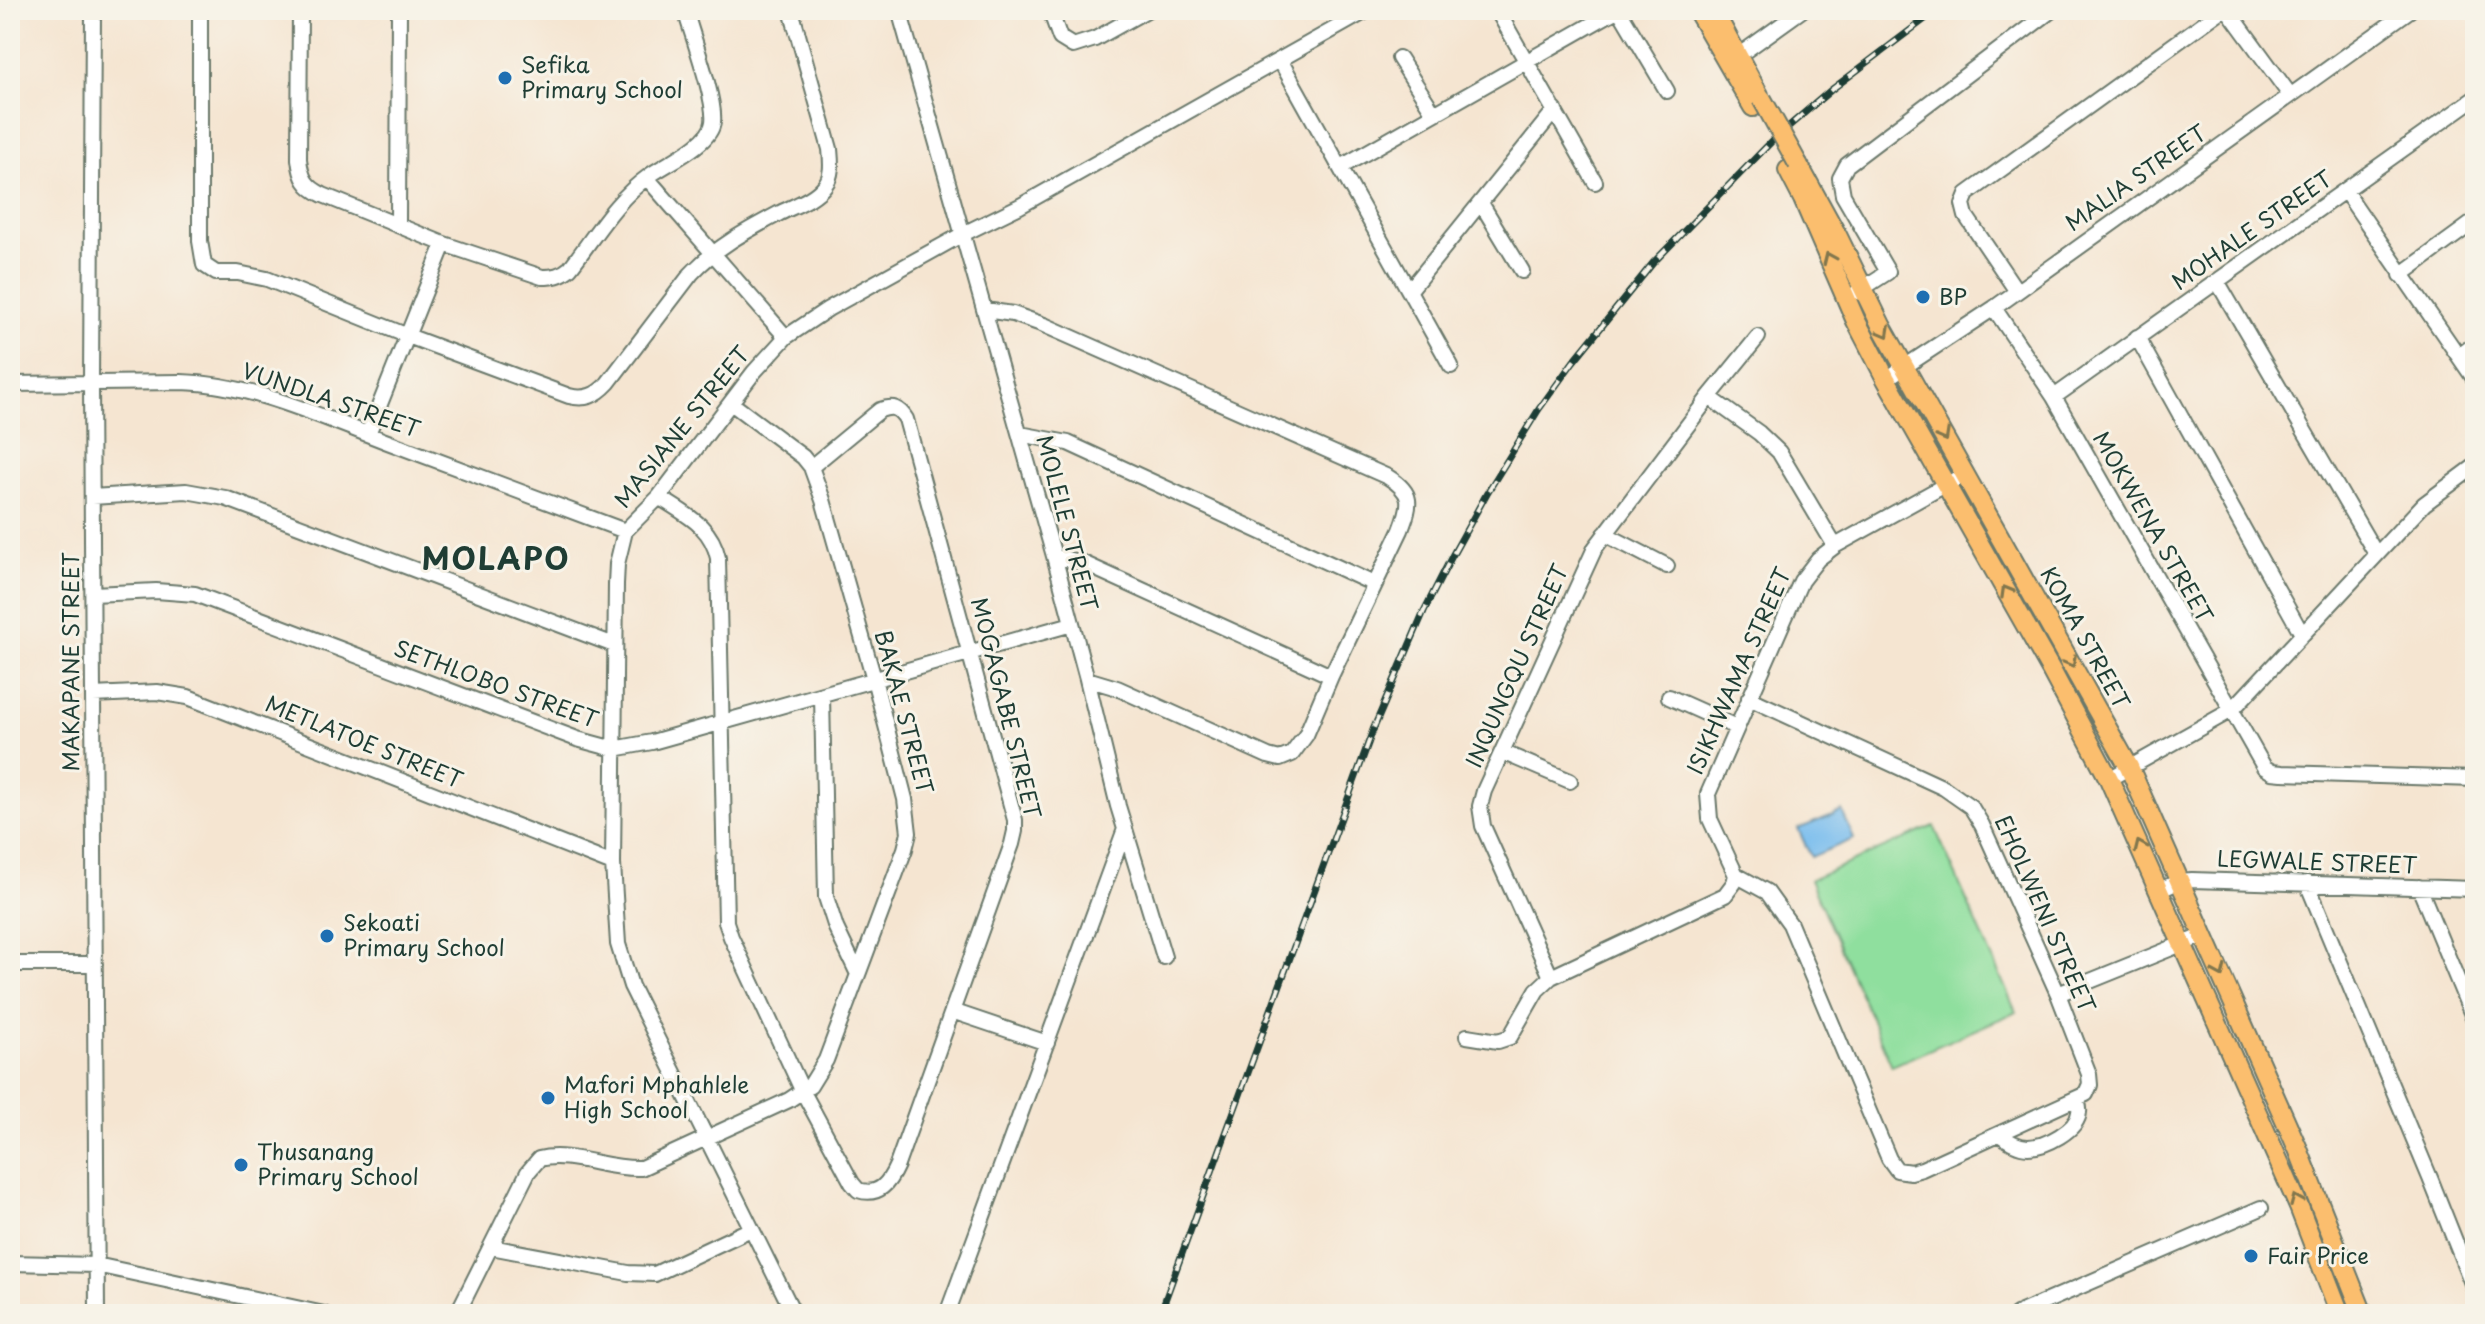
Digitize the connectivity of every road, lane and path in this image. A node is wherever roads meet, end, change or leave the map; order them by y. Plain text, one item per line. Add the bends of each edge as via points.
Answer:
1 (93, 10) edge
2 (200, 10) edge
3 (300, 10) edge
4 (399, 10) edge
5 (685, 10) edge
6 (791, 10) edge
7 (899, 10) edge
8 (1050, 10) edge
9 (1147, 10) edge
10 (1497, 10) edge
11 (1618, 10) edge
12 (1697, 10) edge
13 (1713, 10) edge
14 (1802, 10) edge
15 (2052, 10) edge
16 (2222, 10) edge
17 (2228, 10) edge
18 (2410, 10) edge
19 (1358, 13) edge
20 (1399, 58) dead end
21 (1280, 60) junction
22 (1527, 60) junction
23 (1733, 60) junction
24 (1667, 91) dead end
25 (2290, 95) junction
26 (2475, 98) edge
27 (1555, 110) junction
28 (1434, 113) junction
29 (1341, 167) junction
30 (647, 178) junction
31 (1595, 182) dead end
32 (2345, 191) junction
33 (1481, 203) junction
34 (2475, 221) edge
35 (398, 223) junction
36 (963, 234) junction
37 (444, 244) junction
38 (714, 252) junction
39 (1522, 271) dead end
40 (2401, 275) junction
41 (2217, 281) junction
42 (2016, 290) junction
43 (1409, 291) junction
44 (1854, 293) junction
45 (1994, 308) junction
46 (985, 310) junction
47 (408, 336) junction
48 (786, 337) junction
49 (1758, 337) dead end
50 (2137, 337) junction
51 (2475, 344) edge
52 (2459, 356) junction
53 (1451, 366) dead end
54 (1905, 368) junction
55 (1886, 379) junction
56 (2475, 380) edge
57 (10, 384) edge
58 (91, 384) junction
59 (1709, 397) junction
60 (2054, 397) junction
61 (731, 403) junction
62 (368, 434) junction
63 (1020, 434) junction
64 (2475, 466) edge
65 (811, 467) junction
66 (1965, 474) junction
67 (1946, 485) junction
68 (92, 497) junction
69 (659, 497) junction
70 (625, 531) junction
71 (1605, 534) junction
72 (1835, 546) junction
73 (2376, 554) junction
74 (1054, 556) junction
75 (1667, 566) dead end
76 (1374, 584) junction
77 (93, 594) junction
78 (1072, 624) junction
79 (2302, 634) junction
80 (614, 645) junction
81 (971, 652) junction
82 (1331, 676) junction
83 (874, 679) junction
84 (1087, 679) junction
85 (93, 695) junction
86 (822, 695) junction
87 (1669, 697) dead end
88 (1749, 698) junction
89 (2232, 710) junction
90 (723, 722) junction
91 (1736, 727) junction
92 (614, 749) junction
93 (1502, 752) junction
94 (2129, 767) junction
95 (2109, 779) junction
96 (2475, 779) edge
97 (1570, 781) dead end
98 (1125, 829) junction
99 (613, 864) junction
100 (1736, 875) junction
101 (2180, 881) junction
102 (2307, 883) junction
103 (2419, 887) junction
104 (2475, 889) edge
105 (2160, 890) junction
106 (2204, 935) junction
107 (2183, 943) junction
108 (1164, 957) dead end
109 (10, 964) edge
110 (95, 964) junction
111 (857, 972) junction
112 (1551, 977) junction
113 (2058, 994) junction
114 (2470, 997) edge
115 (952, 1011) junction
116 (2475, 1022) edge
117 (1467, 1036) dead end
118 (1047, 1043) junction
119 (803, 1092) junction
120 (2077, 1099) junction
121 (1999, 1134) junction
122 (706, 1138) junction
123 (2261, 1208) dead end
124 (751, 1229) junction
125 (491, 1247) junction
126 (10, 1263) edge
127 (96, 1265) junction
128 (2475, 1291) edge
129 (97, 1314) edge
130 (324, 1314) edge
131 (457, 1314) edge
132 (794, 1314) edge
133 (947, 1314) edge
134 (2017, 1314) edge
135 (2340, 1314) edge
136 (2363, 1314) edge

1 - 58 street, MAKAPANE STREET
2 - 47 street via 204,265 216,273 267,279
3 - 35 street via 299,159 304,182 323,195
4 - 35 street
5 - 30 street via 713,124 701,143
6 - 38 street via 830,149 828,180 809,198
7 - 36 street, MOLELE STREET
8 - 9 street via 1060,38 1073,46
10 - 22 street
11 - 22 street
11 - 24 street
12 - 23 main road, KOMA STREET
13 - 23 main road, KOMA STREET
14 - 23 street
15 - 44 street via 1842,172 1846,202 1888,272
16 - 42 street via 1967,194 1966,216
17 - 25 street
18 - 25 street, MALIA STREET
19 - 21 street, MASIANE STREET
20 - 28 street
21 - 29 street
21 - 36 street, MASIANE STREET
22 - 27 street
22 - 28 street
23 - 44 main road, KOMA STREET
25 - 42 street, MALIA STREET
26 - 32 street, MOHALE STREET
27 - 31 street
27 - 33 street
28 - 29 street
29 - 43 street
30 - 37 street via 559,275 542,277
30 - 38 street
32 - 40 street
32 - 41 street, MOHALE STREET
33 - 39 street
33 - 43 street
34 - 40 street
35 - 37 street
36 - 46 street, MOLELE STREET
36 - 48 street, MASIANE STREET
37 - 47 street
38 - 47 street via 691,274 608,383 589,397 569,396
38 - 48 street
40 - 52 street
41 - 50 street, MOHALE STREET
41 - 73 street
42 - 45 street, MALIA STREET
43 - 53 street
44 -> 54 main road, KOMA STREET
44 - 55 main road, KOMA STREET
45 - 54 street, MALIA STREET
45 - 60 street, MOKWENA STREET
46 - 63 street, MOLELE STREET
46 - 76 street via 1026,317 1388,477 1404,489 1409,501
47 - 62 street
48 - 61 street, MASIANE STREET
49 - 59 street, INQUNGQU STREET
50 - 60 street, MOHALE STREET
50 - 79 street
51 - 52 street
52 - 56 street
54 - 55 street, MALIA STREET
54 -> 66 main road, KOMA STREET
55 - 67 main road, KOMA STREET
57 - 58 street, VUNDLA STREET
58 - 62 street, VUNDLA STREET via 181,382 236,388
58 - 68 street, MAKAPANE STREET
59 - 71 street, INQUNGQU STREET
59 - 72 street via 1779,452
60 - 89 street, MOKWENA STREET
61 - 65 street, BAKAE STREET
61 - 69 street, MASIANE STREET
62 - 70 street, VUNDLA STREET
63 - 74 street, MOLELE STREET
63 - 76 street via 1068,443
64 - 73 street via 2424,504
65 - 81 street, MOGAGABE STREET via 880,410 901,412 910,427
65 - 83 street, BAKAE STREET
66 - 67 street, ISIKHWAMA STREET
66 -> 94 main road, KOMA STREET
67 - 72 street, ISIKHWAMA STREET
95 -> 67 main road, KOMA STREET
68 - 77 street, MAKAPANE STREET
68 - 80 street via 186,491 225,498
69 - 70 street, MASIANE STREET
69 - 90 street via 702,526 715,544
70 - 80 street, MASIANE STREET via 617,564
71 - 75 street
71 - 93 street, INQUNGQU STREET
72 - 88 street, ISIKHWAMA STREET via 1801,581
73 - 79 street
74 - 78 street, MOLELE STREET
74 - 82 street via 1083,563
76 - 82 street
77 - 85 street, MAKAPANE STREET
77 - 92 street, SETHLOBO STREET via 195,594
78 - 81 street, SETHLOBO STREET
78 - 84 street, MOLELE STREET
79 - 89 street
80 - 92 street, MASIANE STREET
81 - 83 street, SETHLOBO STREET
81 - 115 street, MOGAGABE STREET via 1015,831
82 - 84 street via 1306,735 1292,754 1280,759
83 - 86 street, SETHLOBO STREET
83 - 111 street, BAKAE STREET via 909,833
84 - 98 street, MOLELE STREET
85 - 99 street, METLATOE STREET via 157,692 188,697
85 - 110 street, MAKAPANE STREET
86 - 90 street, SETHLOBO STREET
86 - 111 street via 826,897
87 - 91 street
88 - 91 street, ISIKHWAMA STREET
88 - 113 street, EHOLWENI STREET via 1944,788 1971,807
89 - 94 street
89 - 96 street, MOKWENA STREET via 2269,771
90 - 92 street, SETHLOBO STREET
90 - 119 street via 726,922
91 - 100 street, ISIKHWAMA STREET via 1707,801
92 - 99 street, MASIANE STREET
93 - 97 street
93 - 112 street, INQUNGQU STREET via 1484,791 1480,816
94 - 95 street
94 - 101 main road, KOMA STREET
105 -> 95 main road, KOMA STREET
98 - 108 street, MOLELE STREET
98 - 118 street
99 - 122 street, MASIANE STREET via 623,965
100 - 112 street via 1725,895
100 - 121 street via 1767,892 1790,924 1897,1170 1922,1169
101 - 102 street, LEGWALE STREET
101 - 105 street, LEGWALE STREET
101 - 106 main road, KOMA STREET
102 - 103 street, LEGWALE STREET
102 - 128 street
103 - 104 street, LEGWALE STREET
103 - 114 street
105 - 107 main road, KOMA STREET
106 - 107 street
106 -> 136 main road, KOMA STREET
107 - 113 street
135 -> 107 main road, KOMA STREET
109 - 110 street
110 - 127 street, MAKAPANE STREET
111 - 119 street, BAKAE STREET via 826,1060
112 - 117 street via 1537,990 1510,1037 1498,1041
113 - 120 street, EHOLWENI STREET via 2089,1074 2086,1094
114 - 116 street
115 - 118 street
115 - 119 street, MOGAGABE STREET via 892,1176 880,1189 864,1192 852,1183
118 - 133 street
119 - 122 street, BAKAE STREET
120 - 121 street
120 - 121 street, EHOLWENI STREET via 2075,1123 2042,1144 2019,1145
122 - 124 street, MASIANE STREET
122 - 125 street, BAKAE STREET via 641,1168 539,1159
123 - 134 street
124 - 125 street via 655,1274
124 - 132 street, MASIANE STREET
125 - 131 street
126 - 127 street
127 - 129 street, MAKAPANE STREET
127 - 130 street

